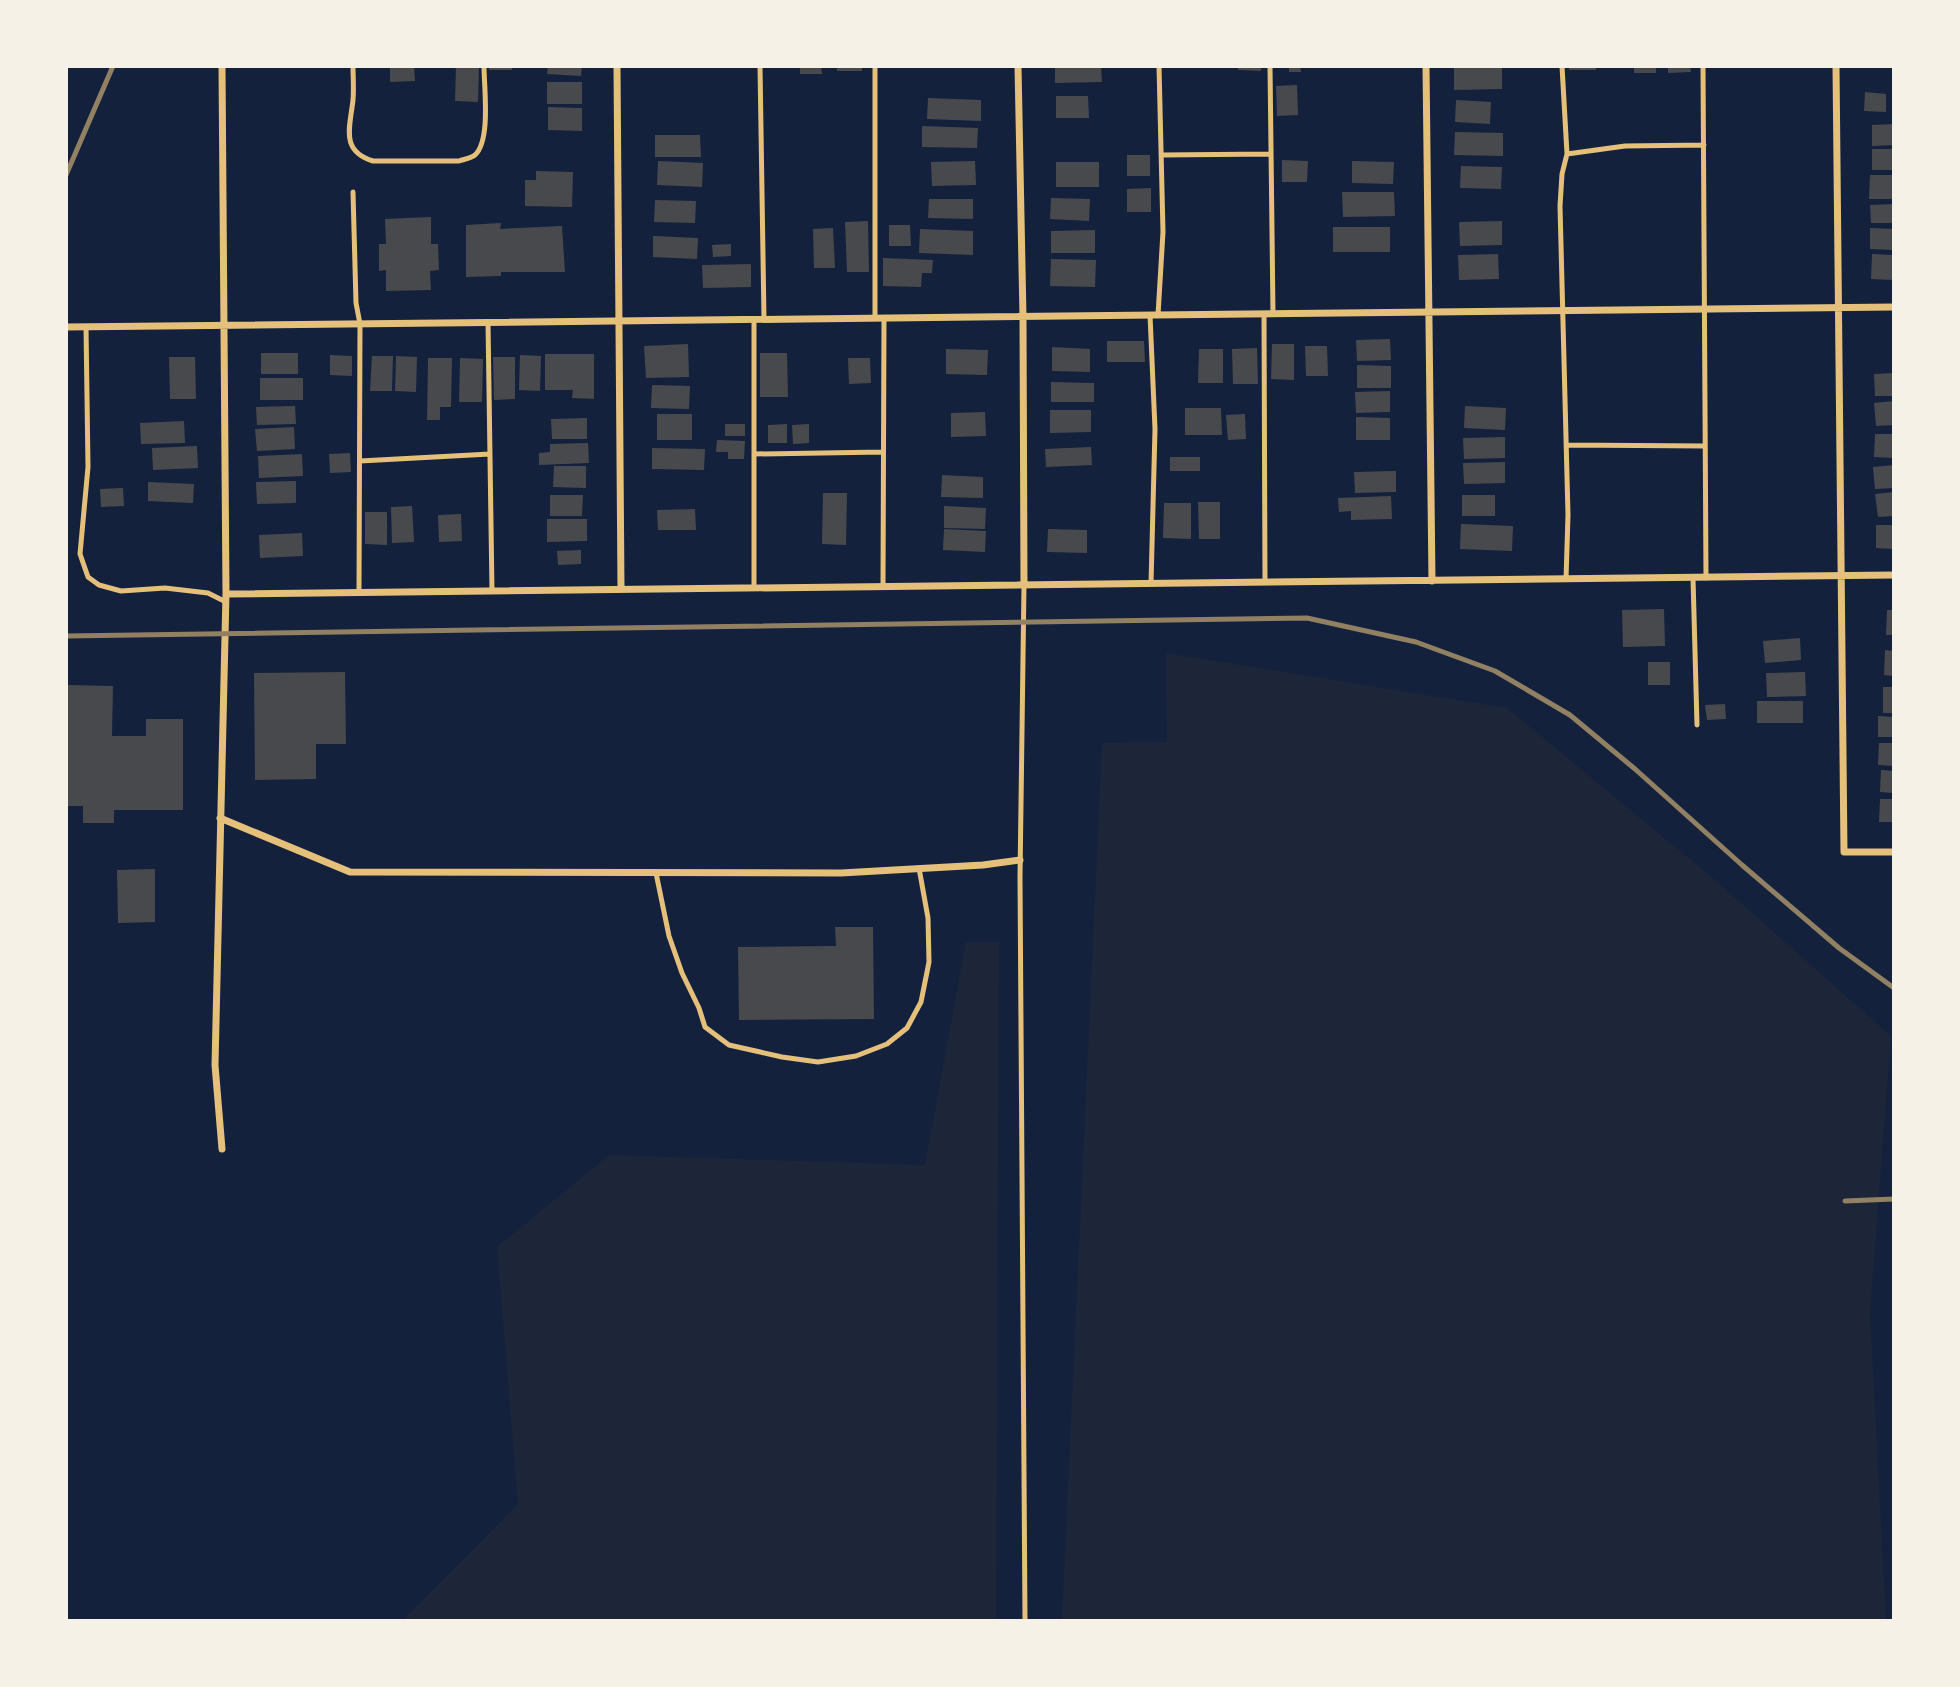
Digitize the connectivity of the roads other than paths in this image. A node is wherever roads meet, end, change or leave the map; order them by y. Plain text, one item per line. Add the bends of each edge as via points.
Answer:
1 (222, 66) edge
2 (353, 66) edge
3 (484, 66) edge
4 (617, 66) edge
5 (760, 66) edge
6 (875, 66) edge
7 (1018, 66) edge
8 (1159, 66) edge
9 (1270, 66) edge
10 (1426, 66) edge
11 (1562, 66) edge
12 (1703, 66) edge
13 (1836, 66) edge
14 (1704, 145) junction
15 (1271, 154) junction
16 (1567, 154) junction
17 (1161, 155) junction
18 (353, 192) dead end
19 (1894, 307) edge
20 (1838, 308) junction
21 (1705, 309) junction
22 (1563, 311) junction
23 (1429, 312) junction
24 (1269, 314) junction
25 (1154, 315) junction
26 (1023, 317) junction
27 (879, 318) junction
28 (754, 319) junction
29 (764, 319) junction
30 (620, 321) junction
31 (488, 322) junction
32 (360, 324) junction
33 (223, 325) junction
34 (66, 327) edge
35 (86, 327) junction
36 (1566, 445) junction
37 (1705, 446) junction
38 (883, 452) junction
39 (490, 454) junction
40 (754, 454) junction
41 (360, 461) junction
42 (1841, 576) junction
43 (1894, 576) edge
44 (1693, 578) junction
45 (1706, 578) junction
46 (1566, 579) junction
47 (1432, 581) junction
48 (1265, 582) junction
49 (1152, 584) junction
50 (1024, 585) junction
51 (883, 587) junction
52 (754, 588) junction
53 (621, 590) junction
54 (492, 591) junction
55 (359, 592) junction
56 (226, 598) junction
57 (1697, 725) dead end
58 (220, 818) junction
59 (1894, 852) edge
60 (1020, 860) junction
61 (919, 869) junction
62 (656, 873) junction
63 (222, 1149) dead end
64 (1026, 1620) edge

1 - 33 street
2 - 3 lane via 349,137 361,158 460,161 473,157 485,134
4 - 30 street
5 - 29 lane
6 - 27 lane
7 - 26 street
8 - 17 lane
9 - 15 lane
10 - 23 street
11 - 16 lane
12 - 14 lane
13 - 20 street
14 - 16 lane via 1625,146
14 - 21 lane
15 - 17 lane
15 - 24 lane
16 - 22 lane via 1560,206
17 - 25 lane via 1162,257
18 - 32 lane
19 - 20 street
20 - 21 street
20 - 42 street
21 - 22 street
21 - 37 lane
22 - 23 street
22 - 36 lane
23 - 24 street
23 - 47 street
24 - 25 street
24 - 48 lane
25 - 26 street
25 - 49 lane
26 - 27 street
26 - 50 street
27 - 29 street
27 - 38 lane
28 - 29 street
28 - 30 street
28 - 40 lane
30 - 31 street
30 - 53 street
31 - 32 street
31 - 39 lane
32 - 33 street
32 - 41 lane
33 - 35 street
33 - 56 street
34 - 35 street
35 - 56 lane via 88,467 80,554 88,577 121,590 165,589
36 - 37 lane
36 - 46 lane
37 - 45 lane
38 - 40 lane
38 - 51 lane
39 - 41 lane
39 - 54 lane
40 - 52 lane
41 - 55 lane
42 - 43 street
42 - 45 street
42 - 59 street via 1844,852
44 - 45 street
44 - 46 street
44 - 57 lane
46 - 47 street
47 - 48 street
48 - 49 street
49 - 50 street
50 - 51 street
50 - 60 lane
51 - 52 street
52 - 53 street
53 - 54 street
54 - 55 street
55 - 56 street
56 - 58 street
58 - 62 street via 350,872
58 - 63 street via 215,1065
60 - 61 street
60 - 64 lane
61 - 62 street
61 - 62 lane via 928,918 929,961 920,1002 907,1028 887,1044 856,1056 818,1062 729,1045 705,1027 669,936

